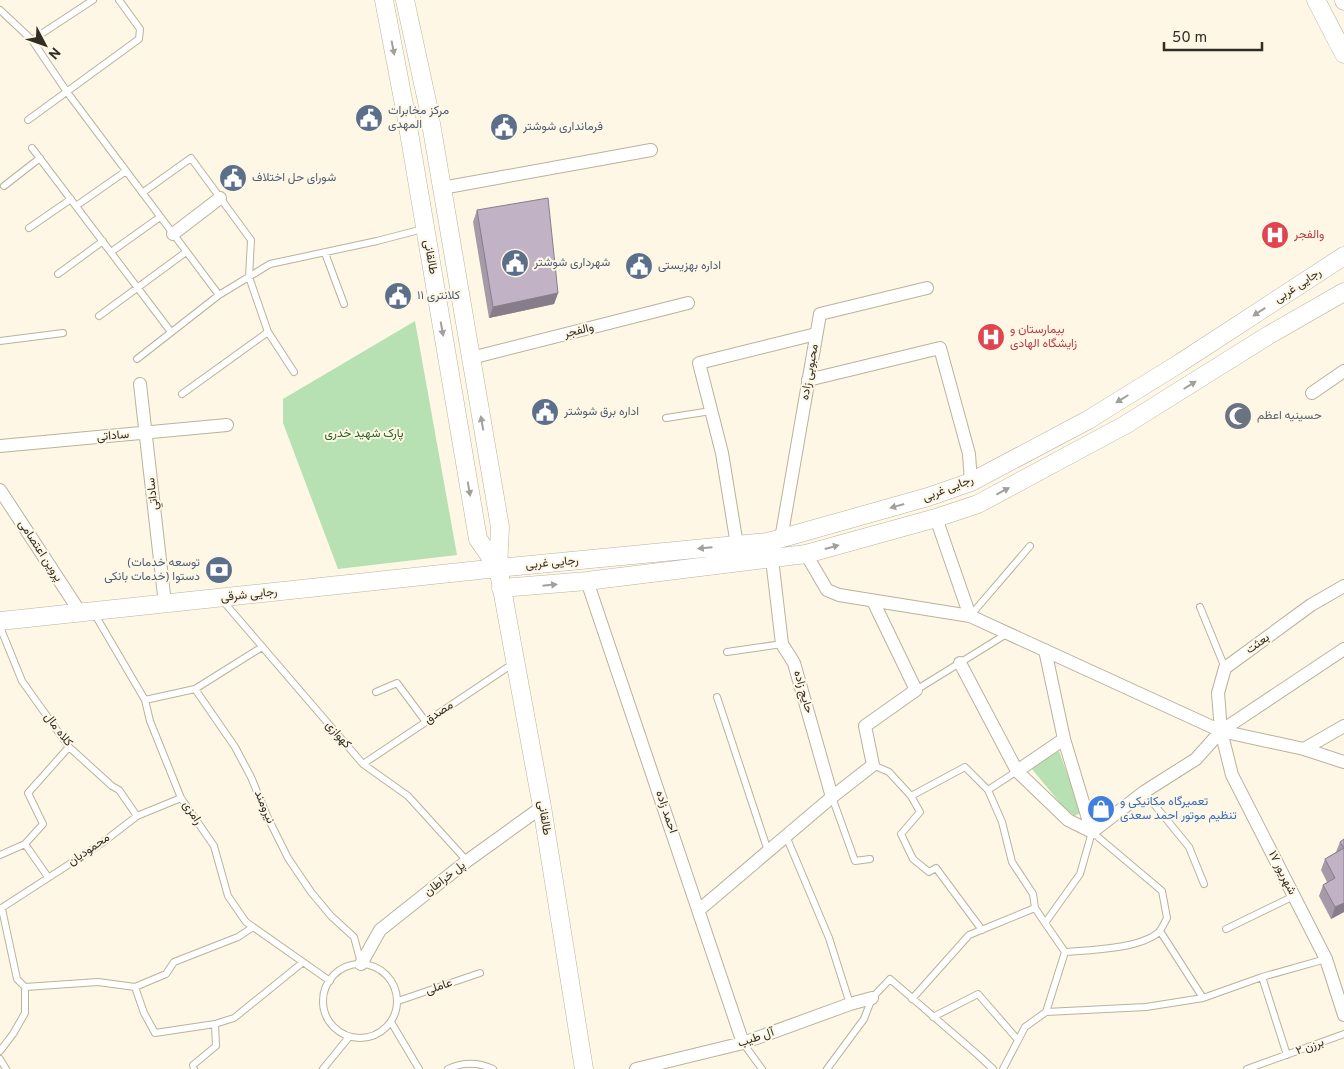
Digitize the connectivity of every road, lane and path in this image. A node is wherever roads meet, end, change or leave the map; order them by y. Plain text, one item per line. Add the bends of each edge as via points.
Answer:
1 (93, 0) edge
2 (119, 0) edge
3 (384, 0) edge
4 (405, 0) edge
5 (1316, 0) edge
6 (0, 10) edge
7 (32, 40) junction
8 (1344, 54) edge
9 (67, 92) junction
10 (28, 120) dead end
11 (32, 148) dead end
12 (651, 150) dead end
13 (40, 158) junction
14 (126, 171) junction
15 (4, 186) dead end
16 (442, 188) junction
17 (142, 193) junction
18 (220, 198) junction
19 (71, 199) junction
20 (76, 206) junction
21 (160, 217) junction
22 (29, 228) dead end
23 (425, 228) junction
24 (173, 234) junction
25 (103, 241) junction
26 (111, 252) junction
27 (186, 252) junction
28 (326, 253) junction
29 (1344, 256) edge
30 (58, 274) dead end
31 (249, 277) junction
32 (138, 288) junction
33 (927, 288) dead end
34 (1344, 292) edge
35 (219, 295) junction
36 (688, 303) dead end
37 (344, 304) dead end
38 (99, 316) dead end
39 (171, 332) junction
40 (268, 332) junction
41 (63, 333) dead end
42 (816, 334) junction
43 (0, 341) edge
44 (471, 358) junction
45 (137, 359) dead end
46 (1344, 371) edge
47 (294, 372) dead end
48 (808, 380) junction
49 (140, 384) dead end
50 (1312, 393) dead end
51 (182, 394) dead end
52 (711, 411) junction
53 (666, 418) dead end
54 (226, 425) dead end
55 (146, 433) junction
56 (0, 446) edge
57 (970, 482) junction
58 (0, 490) edge
59 (978, 504) junction
60 (936, 518) junction
61 (780, 539) junction
62 (737, 545) junction
63 (1030, 546) dead end
64 (806, 554) junction
65 (772, 559) junction
66 (498, 568) junction
67 (588, 581) junction
68 (1344, 586) edge
69 (501, 588) junction
70 (220, 598) junction
71 (873, 601) junction
72 (165, 604) junction
73 (1200, 607) dead end
74 (87, 612) junction
75 (970, 616) junction
76 (0, 622) edge
77 (0, 627) edge
78 (1008, 633) junction
79 (782, 644) junction
80 (262, 647) junction
81 (1344, 649) edge
82 (1045, 650) junction
83 (727, 652) dead end
84 (515, 662) junction
85 (960, 663) junction
86 (1225, 668) junction
87 (195, 689) junction
88 (916, 690) junction
89 (376, 692) dead end
90 (717, 697) dead end
91 (145, 700) junction
92 (426, 722) junction
93 (1344, 726) edge
94 (1221, 731) junction
95 (1064, 739) junction
96 (69, 747) junction
97 (1304, 749) junction
98 (1344, 762) edge
99 (363, 764) junction
100 (873, 765) junction
101 (1017, 771) junction
102 (988, 790) junction
103 (1144, 792) junction
104 (912, 796) junction
105 (832, 797) junction
106 (181, 798) junction
107 (542, 806) junction
108 (138, 816) junction
109 (1092, 832) junction
110 (786, 836) junction
111 (25, 844) junction
112 (768, 851) junction
113 (0, 855) edge
114 (870, 859) dead end
115 (467, 861) junction
116 (48, 877) junction
117 (1204, 884) dead end
118 (1294, 896) junction
119 (1035, 908) junction
120 (1, 909) edge
121 (699, 910) junction
122 (1046, 923) junction
123 (253, 927) junction
124 (1226, 929) dead end
125 (982, 930) junction
126 (1160, 931) junction
127 (1065, 952) junction
128 (1326, 959) junction
129 (302, 962) junction
130 (361, 964) junction
131 (480, 973) dead end
132 (1262, 977) junction
133 (330, 981) junction
134 (25, 987) junction
135 (135, 987) junction
136 (872, 998) junction
137 (1203, 998) junction
138 (912, 999) junction
139 (398, 1001) junction
140 (850, 1004) junction
141 (1046, 1012) junction
142 (1344, 1014) edge
143 (933, 1016) junction
144 (391, 1022) junction
145 (214, 1024) junction
146 (1344, 1034) edge
147 (349, 1037) junction
148 (1018, 1040) junction
149 (744, 1044) junction
150 (0, 1051) edge
151 (1288, 1055) junction
152 (0, 1059) edge
153 (6, 1069) edge
154 (194, 1069) edge
155 (323, 1069) edge
156 (419, 1069) edge
157 (448, 1069) edge
158 (493, 1069) edge
159 (584, 1069) edge
160 (636, 1069) edge
161 (762, 1069) edge
162 (827, 1069) edge
163 (993, 1069) edge
164 (1003, 1069) edge
165 (1247, 1069) edge

1 - 7 lane
2 - 9 lane via 140,29 139,39
3 -> 23 street, طالقانی
4 - 16 street, طالقانی
5 - 8 street
6 - 7 lane
7 - 9 lane
9 - 10 lane
9 - 14 lane
11 - 13 lane
12 - 16 street
13 - 15 lane
13 - 19 lane
14 - 17 lane
14 - 20 lane
16 - 44 street, طالقانی
17 - 18 lane via 191,158
17 - 21 lane
18 - 24 street
18 - 31 lane via 251,240
19 - 20 lane
19 - 22 lane
20 - 25 lane
21 - 24 lane
21 - 26 lane
23 - 28 lane
23 -> 66 street, طالقانی via 478,539
24 - 27 lane
25 - 26 lane
25 - 30 lane
26 - 32 lane
27 - 32 lane
27 - 35 lane
28 - 31 lane via 270,264
28 - 37 lane
29 -> 57 street, رجایی غربی via 1088,420
31 - 35 lane
31 - 40 lane
32 - 38 lane
32 - 39 lane
33 - 42 street, محبوبی زاده via 820,314
59 -> 34 street, رجایی غربی via 1125,425
35 - 39 lane
36 - 44 street, والفجر
39 - 45 lane
40 - 47 lane
40 - 51 lane
41 - 43 lane
42 - 48 street, محبوبی زاده
42 - 52 street via 699,363
66 -> 44 street, طالقانی via 500,527
46 - 50 street
48 - 57 street via 940,348 969,454
48 - 61 street, محبوبی زاده
49 - 55 street, ساداتي
52 - 53 lane
52 - 62 street via 722,453
54 - 55 street, ساداتی
55 - 56 street, ساداتی
55 - 72 street, ساداتي
57 - 59 street
57 -> 61 street, رجایی غربی
58 - 74 street, پروین اعتصامی
59 - 60 street, رجایی غربی
64 -> 60 street, رجایی غربی
60 - 75 street
61 - 62 street, رجایی غربی
62 -> 66 street, رجایی غربی
63 - 75 lane
64 - 65 street, رجایی غربی
64 - 71 street via 827,590
65 - 67 street, رجایی غربی
65 - 79 street, حایج زاده
66 - 69 street, طالقانی
66 - 70 street, رجایی شرقی
69 -> 67 street, رجایی غربی
67 - 121 street, احمد زاده
68 - 86 street, بعثت via 1311,605
69 - 84 street, طالقانی
70 - 72 street, رجایی شرقی
70 - 80 lane, کهوازی
71 - 75 street
71 - 88 street
72 - 74 street, رجایی شرقی
73 - 86 lane
74 - 76 street, رجایی شرقی
74 - 91 lane, رامزی
75 - 78 street
77 - 96 lane, کلاه مال via 22,681
78 - 82 street
78 - 85 lane
79 - 83 lane
79 - 105 street, حایج زاده via 794,663
80 - 87 lane
80 - 99 lane, کهوازی
81 - 94 street
82 - 94 street
82 - 95 street
84 - 92 lane, مصدق
84 - 107 street, طالقانی
85 - 88 lane
85 - 101 street
86 - 94 street via 1218,693
87 - 91 lane
87 - 130 lane, نیرومند via 239,754 288,858 331,916 354,937
88 - 100 street via 865,726
89 - 92 lane via 397,682
90 - 112 lane
91 - 106 lane, رامزی via 150,722
92 - 99 lane, مصدق
93 - 97 street
94 - 97 street
94 - 103 street via 1196,759
94 - 118 street, ۱۷ شهریور via 1232,775
95 - 101 street
95 - 109 street
96 - 108 lane, کلاه مال via 119,790
96 - 111 lane via 28,793 43,824
97 - 98 street
99 - 115 lane, کهوازی via 408,796
100 - 104 lane via 889,772
100 - 105 street
101 - 102 lane
101 - 109 street via 1068,820
102 - 104 lane via 965,767
102 - 119 lane via 1002,822 1012,862 1034,894
103 - 109 street
103 - 117 lane via 1189,848
104 - 125 lane via 920,812 901,834 913,860 929,872 936,868
105 - 110 street
105 - 114 lane via 856,861
106 - 108 lane, محمودیان
106 - 123 lane, رامزی via 214,846 228,896
107 - 115 street, پل خراطان
107 - 159 street, طالقانی
108 - 116 lane, محمودیان
109 - 122 lane via 1080,874
109 - 126 lane via 1162,891 1167,918
110 - 112 street
110 - 140 lane via 829,938
111 - 113 lane
111 - 116 lane
112 - 121 street
115 - 130 street, پل خراطان via 380,930
116 - 120 lane, محمودیان
118 - 124 lane
118 - 128 street, ۱۷ شهریور
119 - 122 lane
119 - 125 lane
120 - 134 lane via 16,979
121 - 149 street, احمد زاده
122 - 127 lane
123 - 129 lane, رامزی
123 - 135 lane via 238,937 174,962 166,974
125 - 138 lane via 969,935
126 - 127 lane via 1146,940 1112,949
126 - 137 lane
127 - 141 lane
128 - 132 lane
128 - 142 street, ۱۷ شهریور
129 - 133 lane, رامزی
129 - 145 lane via 234,1018
130 - 133 lane via 338,972
130 - 139 lane via 373,966 391,980
131 - 139 lane, عاملی
132 - 137 lane
132 - 151 lane
133 - 147 lane via 323,1003 326,1014 331,1024
134 - 135 lane via 98,982
134 - 150 lane via 25,1014
135 - 145 lane via 155,1033
136 - 138 lane via 890,979
136 - 140 street, آل طیب
136 - 162 lane via 864,1018
137 - 141 lane via 1146,1007
138 - 143 lane
139 - 144 lane
140 - 149 street, آل طیب
141 - 148 lane via 1025,1027
143 - 148 lane via 978,994
143 - 163 lane
144 - 147 lane via 372,1037
144 - 156 lane
145 - 154 lane via 216,1046 193,1065
146 - 151 lane, برزن ۲
147 - 155 lane
148 - 164 lane
149 - 160 street, آل طیب
149 - 161 lane
151 - 165 lane, برزن ۲
152 - 153 lane
157 - 158 lane via 457,1065 483,1064

